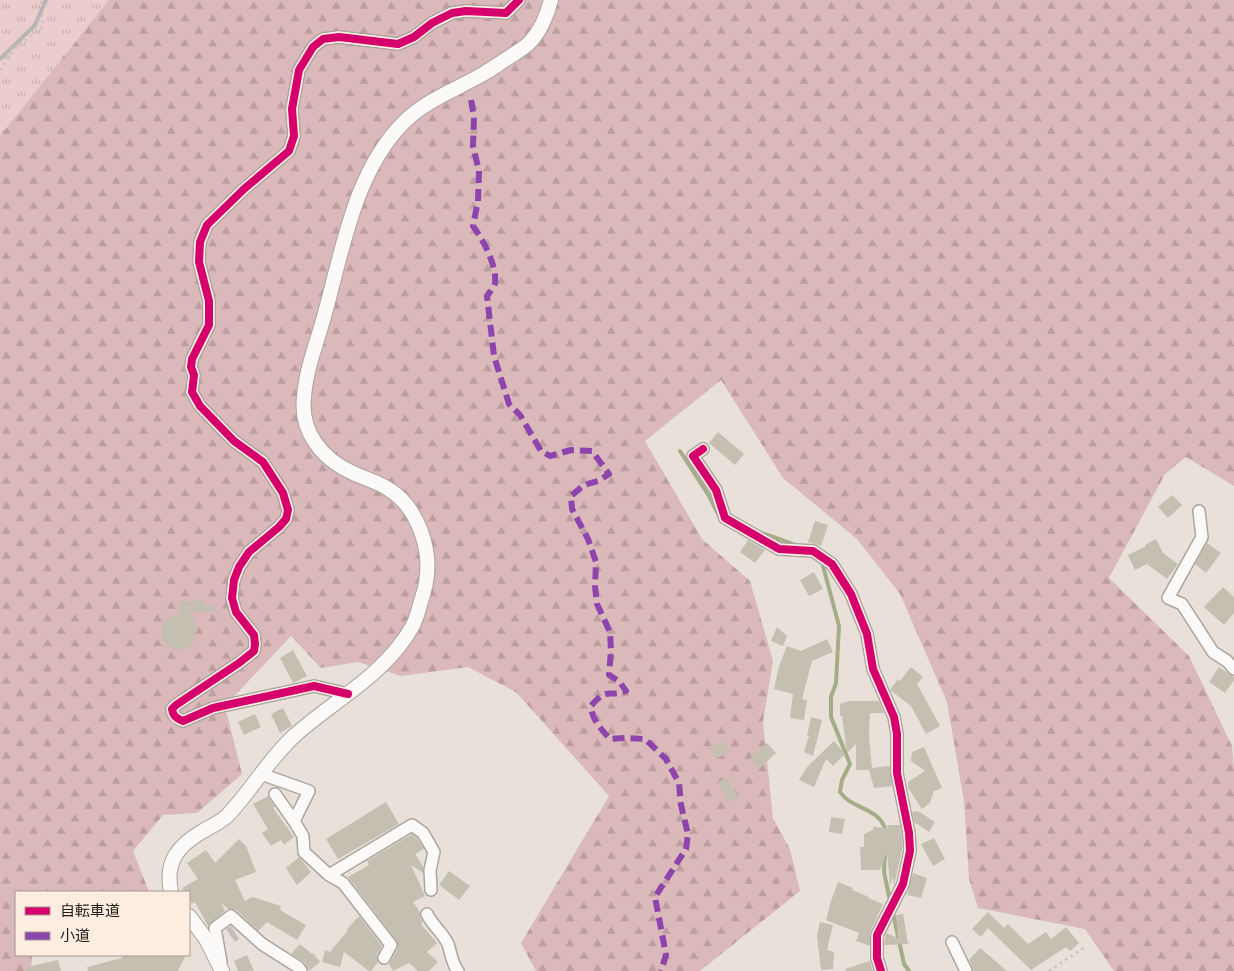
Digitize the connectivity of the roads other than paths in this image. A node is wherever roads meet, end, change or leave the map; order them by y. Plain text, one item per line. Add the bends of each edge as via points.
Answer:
1 (519, 0) edge
2 (551, 0) edge
3 (703, 449) dead end
4 (1199, 511) dead end
5 (1234, 669) edge
6 (348, 694) junction
7 (261, 774) junction
8 (275, 794) dead end
9 (294, 821) junction
10 (329, 875) junction
11 (431, 890) dead end
12 (171, 891) edge
13 (427, 914) road end
14 (190, 917) edge
15 (952, 942) dead end
16 (384, 958) dead end
17 (222, 970) edge
18 (301, 971) edge
19 (458, 971) edge
20 (881, 971) edge
21 (966, 971) edge

1 - 6 street via 506,13 452,13 398,44 339,37 323,39 313,47 299,70 292,109 294,136 289,151 207,225 200,242 199,262 209,301 209,325 192,358 192,392 200,406 234,441 263,462 283,493 288,510 279,527 249,552 234,580 232,598 236,612 254,635 254,651 176,705 172,709 173,714 183,721 214,708 314,686
2 - 6 street via 546,18 531,41 485,73 429,103 404,121 368,172 353,213 308,372 303,417 314,442 339,466 402,498 418,525 427,558 426,582 413,626 376,672
3 - 20 street via 693,456 716,490 725,518 779,550 813,551 832,564 851,594 867,634 873,669 894,717 897,773 910,851 903,884 877,934 877,958
4 - 5 street via 1202,537 1168,598 1182,604 1213,652 1227,660
6 - 7 street via 295,735
7 - 9 street via 308,791
7 - 12 street via 220,823 183,844 172,863
8 - 9 street
9 - 10 street via 303,836 304,852
10 - 11 street via 412,825 423,833 434,852 430,870
10 - 16 street via 343,883 391,945
13 - 19 street via 447,942
14 - 17 street
15 - 21 street
17 - 18 street via 215,928 231,916 262,944

